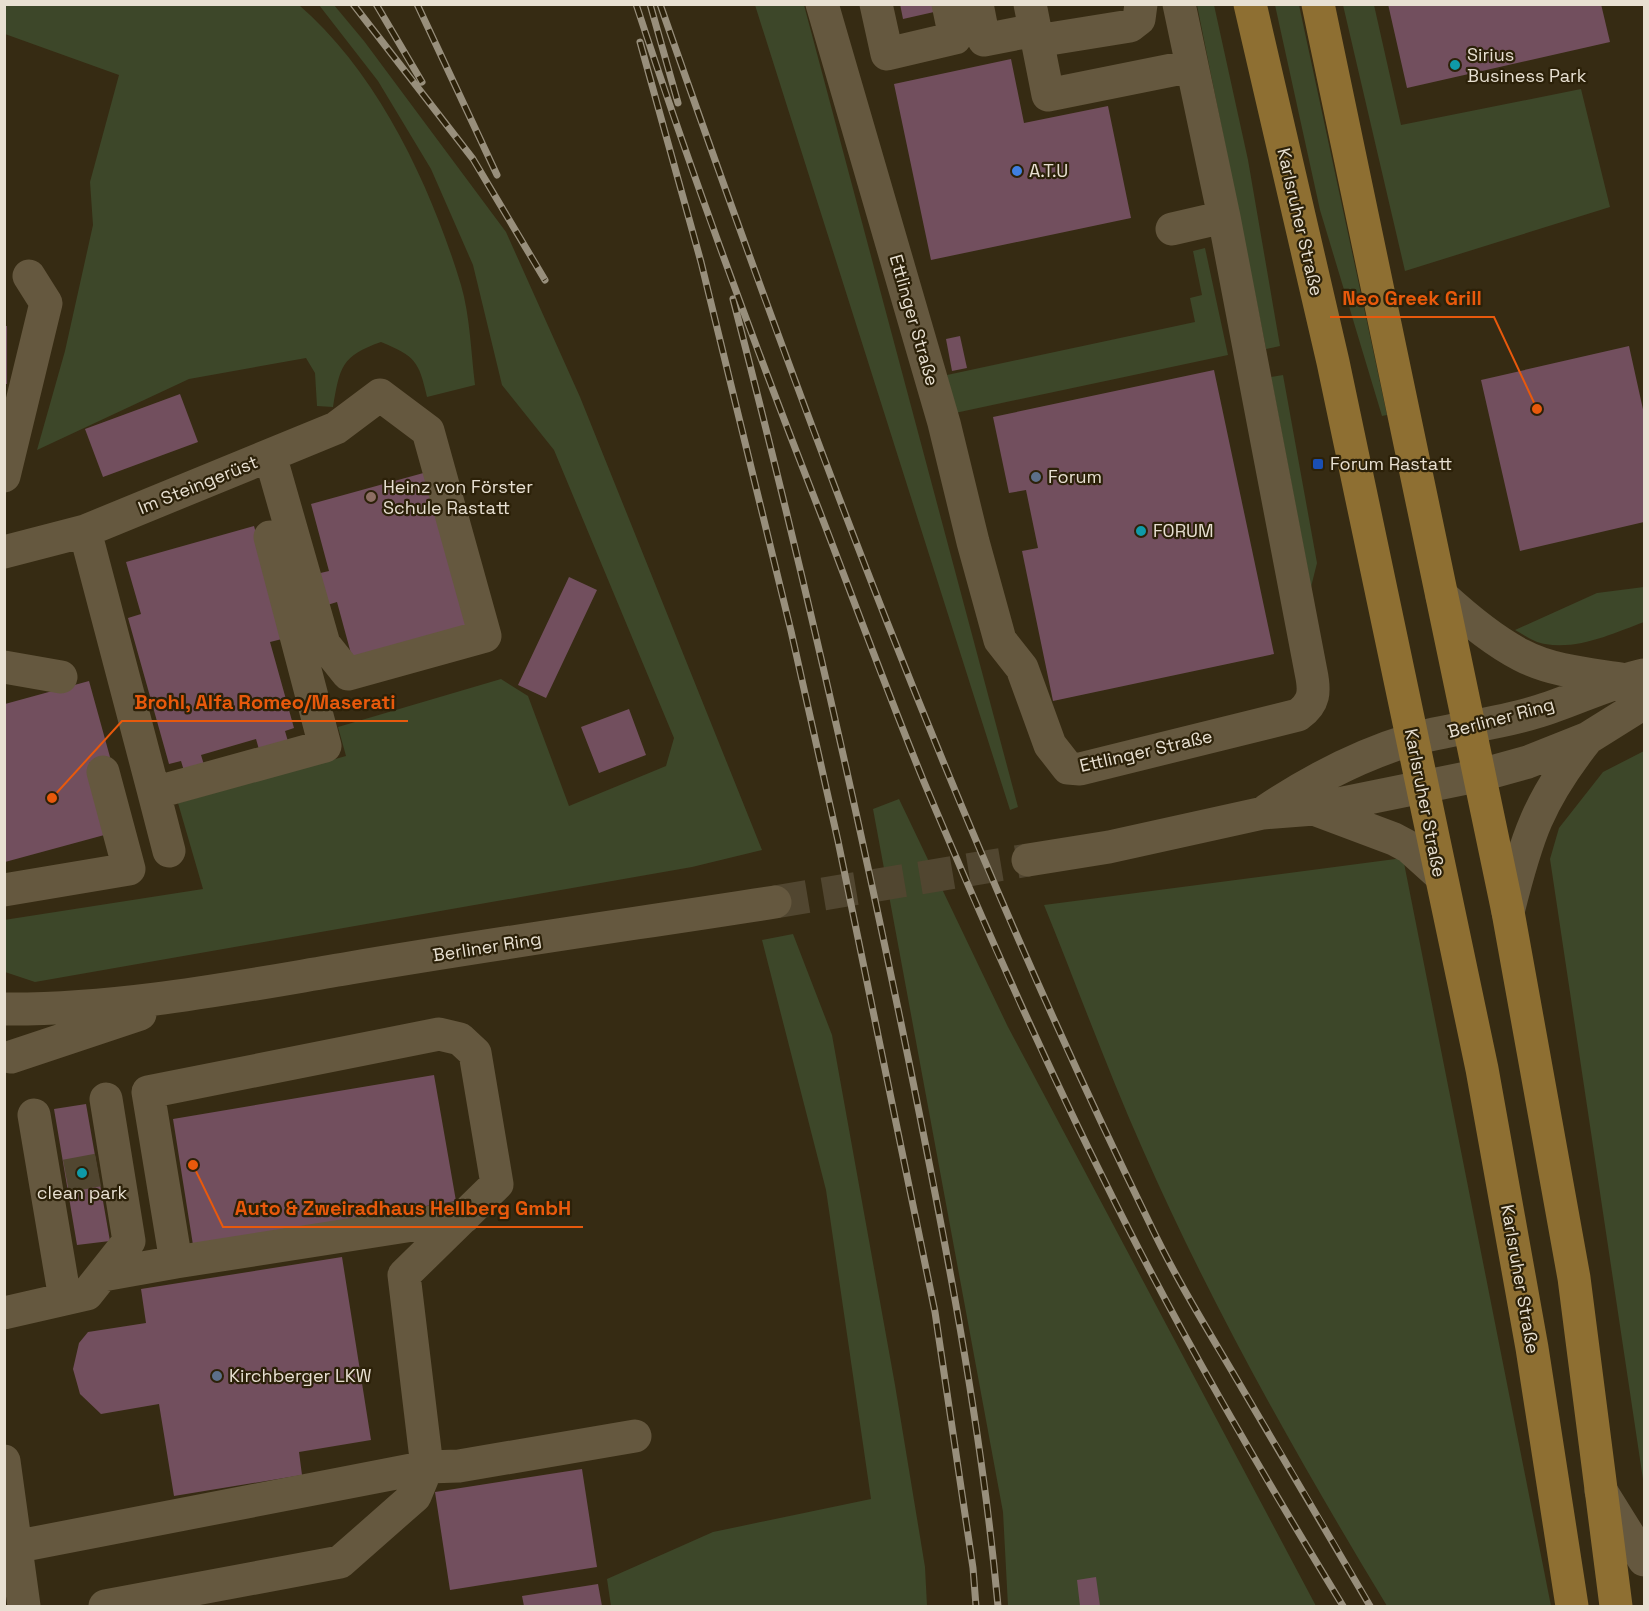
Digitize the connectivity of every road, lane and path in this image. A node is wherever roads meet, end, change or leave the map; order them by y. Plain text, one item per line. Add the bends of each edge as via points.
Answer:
1 (822, 4) edge
2 (876, 4) edge
3 (948, 4) edge
4 (977, 4) edge
5 (1142, 4) edge
6 (1179, 4) edge
7 (1250, 4) edge
8 (1318, 4) edge
9 (1034, 25) edge
10 (1192, 66) junction
11 (1224, 217) junction
12 (1172, 230) dead end
13 (29, 276) dead end
14 (261, 459) junction
15 (4, 476) edge
16 (85, 531) junction
17 (4, 552) edge
18 (1442, 596) junction
19 (4, 667) edge
20 (62, 677) dead end
21 (1634, 677) edge
22 (1644, 703) edge
23 (1471, 729) junction
24 (1588, 738) junction
25 (1413, 739) junction
26 (103, 772) dead end
27 (1481, 775) junction
28 (1423, 786) junction
29 (154, 793) junction
30 (1314, 808) junction
31 (1263, 813) junction
32 (169, 851) dead end
33 (1029, 860) tunnel mouth
34 (1440, 875) junction
35 (4, 890) edge
36 (775, 902) tunnel mouth
37 (1508, 912) junction
38 (199, 994) junction
39 (4, 1011) edge
40 (8, 1066) edge
41 (106, 1099) dead end
42 (34, 1115) dead end
43 (464, 1217) junction
44 (176, 1262) junction
45 (102, 1275) junction
46 (65, 1299) junction
47 (4, 1313) edge
48 (634, 1437) dead end
49 (4, 1461) edge
50 (427, 1467) junction
51 (1600, 1491) junction
52 (14, 1547) junction
53 (1644, 1560) edge
54 (24, 1606) edge
55 (105, 1606) edge
56 (1572, 1606) edge
57 (1616, 1606) edge

1 - 11 street, Ettlinger Straße via 944,423 1000,640 1022,668 1050,745 1068,768 1080,770 1298,715 1308,708 1313,697 1314,685
2 - 3 street via 887,54 955,38
4 - 9 street via 984,40
5 - 9 street via 1139,18 1131,26
6 - 10 street, Ettlinger Straße
7 - 25 main road, Karlsruher Straße via 1333,362
8 - 18 main road
9 - 10 street via 1048,95
10 - 11 street, Ettlinger Straße
11 - 12 street
13 - 15 street via 46,303
14 - 14 street, Im Steingerüst via 336,428 381,395 428,431 485,636 348,674 324,644
14 - 16 street, Im Steingerüst
14 - 29 street via 325,746
16 - 17 street, Im Steingerüst
16 - 29 street
18 - 21 street via 1472,623 1522,656 1557,668
18 - 23 main road
19 - 20 street
21 - 23 street, Berliner Ring via 1536,712
22 - 24 street, Berliner Ring
23 - 25 street, Berliner Ring
23 - 27 main road
24 - 27 street, Berliner Ring via 1528,762
24 - 37 street via 1559,774 1540,807 1526,841
25 - 28 main road, Karlsruher Straße
25 - 31 street, Berliner Ring via 1364,755 1313,780
26 - 35 street via 129,869
27 - 28 street, Berliner Ring
27 - 37 main road
28 - 30 street, Berliner Ring
28 - 34 main road, Karlsruher Straße
29 - 32 street
30 - 31 street, Berliner Ring
30 - 34 street via 1394,839
31 - 33 street, Berliner Ring via 1109,847
34 - 56 main road, Karlsruher Straße via 1506,1198
36 - 38 street, Berliner Ring
37 - 51 main road via 1574,1278
38 - 39 street, Berliner Ring via 51,1010
38 - 40 street, Berliner Ring
39 - 40 street, Berliner Ring via 12,1040
41 - 45 street via 107,1169 129,1241
42 - 46 street via 56,1177
43 - 44 street
43 - 44 street via 497,1184 475,1053 460,1039 439,1034 148,1092
43 - 50 street via 404,1275
44 - 45 street
45 - 46 street via 87,1294
46 - 47 street
48 - 50 street via 459,1466
49 - 52 street
50 - 52 street
50 - 55 street via 415,1496 340,1562
51 - 53 street
51 - 57 main road
52 - 54 street

